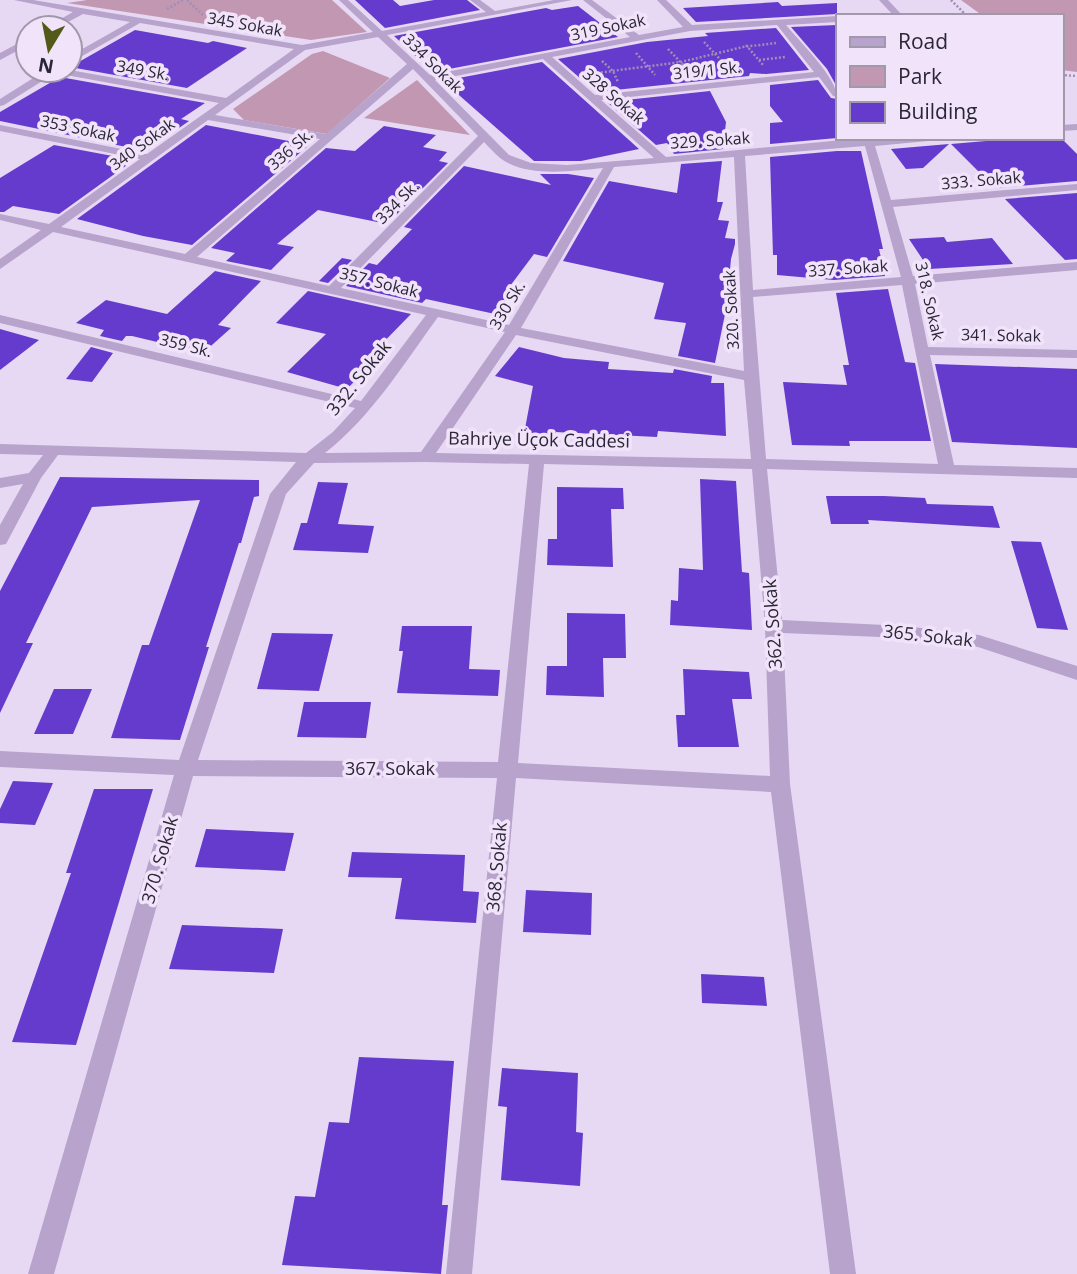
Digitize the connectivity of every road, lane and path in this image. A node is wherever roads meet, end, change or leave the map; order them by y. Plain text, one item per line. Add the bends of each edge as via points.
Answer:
1 (18, 0) edge
2 (67, 0) edge
3 (343, 0) edge
4 (474, 0) edge
5 (568, 0) edge
6 (587, 0) edge
7 (661, 0) edge
8 (883, 0) edge
9 (951, 0) edge
10 (39, 4) junction
11 (81, 11) junction
12 (492, 13) junction
13 (76, 14) edge
14 (895, 14) edge
15 (962, 14) edge
16 (836, 19) edge
17 (139, 20) junction
18 (779, 22) junction
19 (723, 26) junction
20 (690, 28) junction
21 (381, 34) junction
22 (654, 34) junction
23 (636, 37) junction
24 (624, 40) junction
25 (795, 41) junction
26 (747, 46) junction
27 (587, 47) junction
28 (302, 48) junction
29 (84, 52) edge
30 (717, 55) junction
31 (545, 56) junction
32 (681, 62) junction
33 (413, 64) junction
34 (649, 66) junction
35 (613, 71) junction
36 (563, 72) junction
37 (823, 74) junction
38 (84, 75) edge
39 (428, 78) junction
40 (775, 79) junction
41 (741, 83) junction
42 (32, 84) edge
43 (703, 87) junction
44 (666, 91) junction
45 (836, 93) edge
46 (624, 95) junction
47 (593, 98) junction
48 (226, 101) junction
49 (0, 103) edge
50 (206, 117) junction
51 (0, 128) edge
52 (327, 137) junction
53 (483, 137) junction
54 (889, 140) edge
55 (870, 141) edge
56 (497, 152) joint
57 (739, 154) junction
58 (149, 158) junction
59 (663, 159) junction
60 (610, 165) junction
61 (1077, 187) edge
62 (887, 204) junction
63 (0, 217) edge
64 (51, 228) junction
65 (188, 258) junction
66 (0, 265) edge
67 (1077, 267) edge
68 (908, 281) junction
69 (333, 289) junction
70 (748, 293) junction
71 (434, 313) junction
72 (0, 318) edge
73 (513, 330) junction
74 (924, 351) junction
75 (1077, 354) edge
76 (751, 377) junction
77 (365, 407) junction
78 (0, 449) edge
79 (54, 450) junction
80 (425, 457) junction
81 (306, 458) junction
82 (537, 459) junction
83 (760, 464) junction
84 (947, 469) junction
85 (1077, 473) edge
86 (34, 477) junction
87 (0, 483) edge
88 (0, 540) edge
89 (774, 626) junction
90 (1077, 673) edge
91 (0, 759) edge
92 (186, 768) junction
93 (506, 770) junction
94 (780, 783) junction
95 (41, 1274) edge
96 (459, 1274) edge
97 (843, 1274) edge

1 - 10 street, 345 Sokak
2 - 10 street
3 - 21 street, 334 Sokak
4 - 12 street
5 - 12 street
6 - 23 street
7 - 20 street
8 - 14 street
9 - 15 path
10 - 11 street, 345 Sokak
11 - 13 street
11 - 17 street, 345 Sokak
12 - 21 street
16 - 18 street, 319 Sokak
17 - 28 street, 345 Sokak
17 - 29 street
18 - 19 street, 319 Sokak
18 - 25 street
19 - 20 street, 319 Sokak
19 - 26 path
20 - 22 street, 319 Sokak
20 - 30 path
21 - 28 street
21 - 33 street, 334 Sokak
22 - 23 street, 319 Sokak
22 - 32 path
23 - 24 street, 319 Sokak
24 - 27 street, 319 Sokak
24 - 34 path
25 - 26 path
25 - 37 street
26 - 30 path
26 - 40 path
27 - 31 street, 319 Sokak
27 - 35 path
28 - 48 street, 340 Sokak
30 - 32 path
30 - 41 path
31 - 36 street, 328 Sokak
31 - 39 street, 319 Sokak
32 - 34 path
32 - 43 path
33 - 39 street, 334 Sokak
33 - 52 street, 336 Sk.
34 - 35 path
34 - 44 path
35 - 36 path
35 - 46 path
36 - 47 street, 328 Sokak
37 - 40 street, 319/1 Sk.
37 - 45 street
38 - 48 street, 349 Sk.
39 - 53 street, 334 Sokak
40 - 41 street, 319/1 Sk.
41 - 43 street, 319/1 Sk.
42 - 49 street
43 - 44 street, 319/1 Sk.
44 - 46 street, 319/1 Sk.
46 - 47 street, 319/1 Sk.
47 - 59 street, 328 Sokak
48 - 50 street, 340 Sokak
50 - 52 street
50 - 58 street, 340 Sokak
51 - 58 street, 353 Sokak
52 - 65 street, 336 Sk.
53 - 56 street, 334 Sokak
53 - 69 street, 334 Sk.
54 - 55 street, 329. Sokak
55 - 57 street, 329. Sokak
55 - 62 street, 318. Sokak
56 - 60 street, 329. Sokak via 530,166
57 - 59 street, 329. Sokak
57 - 70 street, 320. Sokak
58 - 64 street, 340 Sokak
59 - 60 street, 329. Sokak
60 - 73 street, 330 Sk.
61 - 62 street, 333. Sokak
62 - 68 street, 318. Sokak
63 - 64 street, 357. Sokak
64 - 65 street, 357. Sokak
64 - 66 street, 340 Sokak
65 - 69 street, 357. Sokak
67 - 68 street, 337. Sokak
68 - 70 street, 337. Sokak
68 - 74 street, 318. Sokak
69 - 71 street, 357. Sokak
70 - 76 street, 320. Sokak
71 - 73 street, 357. Sokak
71 - 77 street, 332. Sokak
72 - 77 street, 359 Sk.
73 - 76 street, 357. Sokak
73 - 80 street, 330 Sk.
74 - 75 street, 341. Sokak
74 - 84 street, 318. Sokak
76 - 83 street, 320. Sokak
77 - 81 street, 332. Sokak
78 - 79 street, Bahriye Üçok Caddesi
79 - 81 street, Bahriye Üçok Caddesi
79 - 86 street
80 - 81 street, Bahriye Üçok Caddesi
80 - 82 street, Bahriye Üçok Caddesi
81 - 92 street, 370. Sokak via 278,494
82 - 83 street, Bahriye Üçok Caddesi
82 - 93 street, 368. Sokak
83 - 84 street, Bahriye Üçok Caddesi
83 - 89 street, 362. Sokak
84 - 85 street, Bahriye Üçok Caddesi
86 - 87 street
86 - 88 street
89 - 90 street, 365. Sokak via 905,632 979,641
89 - 94 street, 362. Sokak
91 - 92 street, 367. Sokak
92 - 93 street, 367. Sokak
92 - 95 street, 370. Sokak
93 - 94 street, 367. Sokak
93 - 96 street, 368. Sokak
94 - 97 street, 362. Sokak

